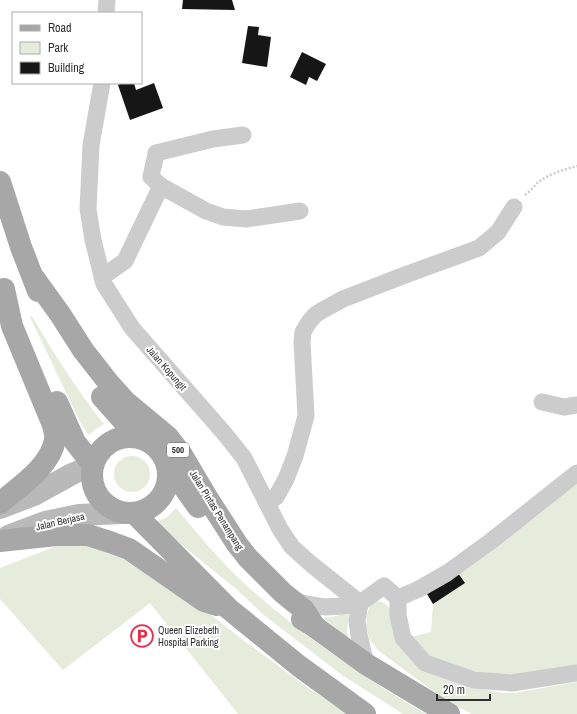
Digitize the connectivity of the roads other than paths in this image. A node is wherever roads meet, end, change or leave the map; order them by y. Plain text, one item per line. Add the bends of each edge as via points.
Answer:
1 (107, 0) edge
2 (106, 12) edge
3 (102, 84) edge
4 (243, 135) dead end
5 (0, 182) edge
6 (161, 186) junction
7 (514, 207) road end
8 (300, 211) dead end
9 (102, 277) junction
10 (34, 278) junction
11 (2, 284) edge
12 (542, 402) dead end
13 (577, 405) edge
14 (142, 439) junction
15 (166, 462) junction
16 (93, 465) junction
17 (577, 473) edge
18 (0, 503) edge
19 (267, 503) junction
20 (0, 508) edge
21 (127, 513) junction
22 (0, 540) edge
23 (283, 593) junction
24 (398, 598) junction
25 (360, 603) junction
26 (229, 609) junction
27 (315, 627) junction
28 (366, 664) junction
29 (577, 673) edge
30 (365, 714) edge
31 (449, 714) edge

1 - 2 street
3 - 9 street, Jalan Kopungit via 90,145 88,209
4 - 6 street via 213,139 156,153 151,177
5 - 10 main road, Jalan Pintas Penampang / 500
6 - 8 street via 206,211 223,217 246,218
6 - 9 street via 126,261
7 - 19 street via 498,232 479,248 343,299 315,315 309,322 303,332 302,342 306,416 286,479 276,497
9 - 19 street, Jalan Kopungit via 132,328 244,458
10 - 14 main road, Jalan Pintas Penampang / 500 via 50,320 70,355 96,389
10 - 23 main road, Jalan Pintas Penampang / 500 via 108,382 126,402 168,437 244,554
11 - 16 main road via 75,442
11 - 18 main road via 12,326 56,438 52,452 42,466
12 - 13 street via 564,407
14 - 15 main road, 500 via 152,444
14 - 16 main road via 118,439 107,445
15 - 21 main road, 500 via 167,485 162,496 145,510
15 - 27 main road, Jalan Pintas Penampang / 500 via 238,564 287,611
16 - 20 street via 34,495
16 - 21 main road via 94,489 100,500 110,508
17 - 24 street via 447,573
19 - 25 street, Jalan Kopungit via 280,530 292,547
21 - 22 street, Jalan Berjasa via 79,516 46,522
21 - 26 main road
22 - 26 main road via 88,535 129,549 204,601
23 - 25 street via 302,603 325,607
23 - 27 main road, Jalan Pintas Penampang / 500 via 304,610
24 - 25 street via 384,586
24 - 29 street via 398,616 403,638 426,663 474,680 512,683
25 - 28 street via 357,621
26 - 30 main road via 299,666
27 - 28 main road, Jalan Pintas Penampang / 500
28 - 31 main road, Jalan Pintas Penampang / 500

